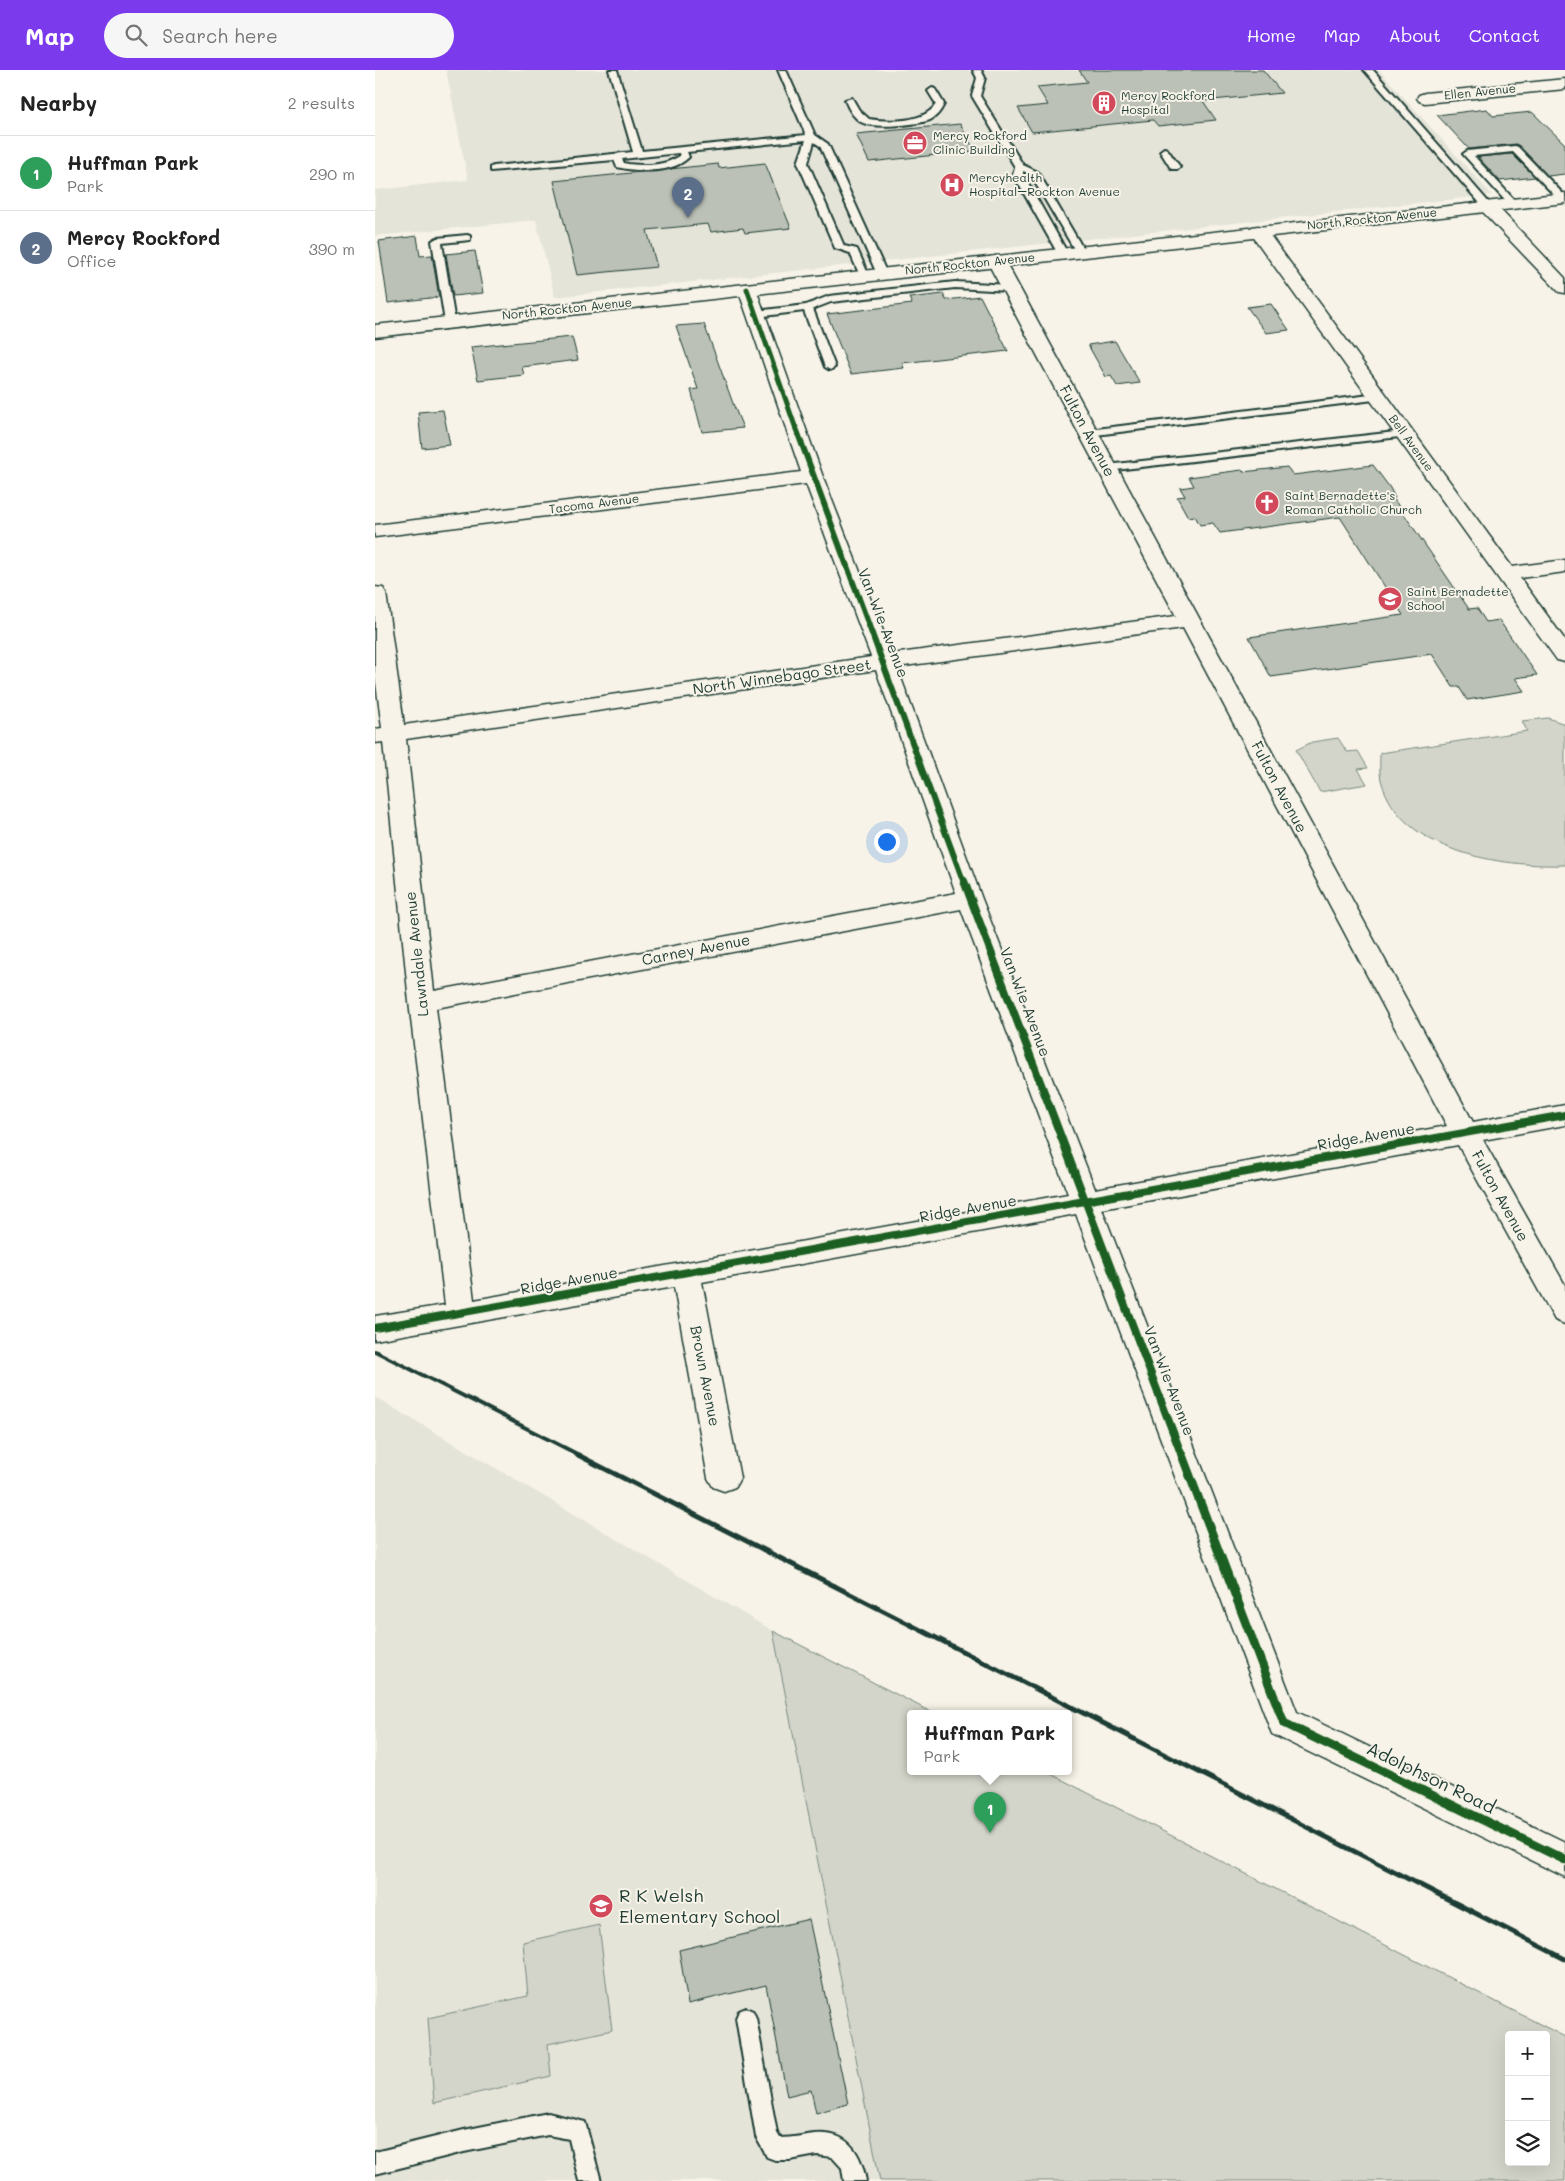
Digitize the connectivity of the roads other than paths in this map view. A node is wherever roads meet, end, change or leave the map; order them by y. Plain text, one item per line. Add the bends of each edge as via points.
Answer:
1 (613, 70) edge
2 (782, 70) edge
3 (977, 70) edge
4 (1369, 70) edge
5 (1565, 84) edge
6 (932, 91) dead end
7 (1425, 98) dead end
8 (849, 100) dead end
9 (811, 137) junction
10 (682, 150) junction
11 (1165, 151) dead end
12 (638, 154) junction
13 (617, 156) junction
14 (1020, 167) junction
15 (1175, 167) dead end
16 (495, 169) dead end
17 (1564, 198) edge
18 (1513, 204) junction
19 (1488, 207) junction
20 (1258, 231) junction
21 (467, 238) dead end
22 (1071, 253) junction
23 (996, 261) junction
24 (882, 274) junction
25 (864, 276) junction
26 (1010, 288) junction
27 (1565, 288) edge
28 (747, 289) junction
29 (807, 308) junction
30 (756, 314) junction
31 (450, 322) junction
32 (375, 331) edge
33 (830, 367) dead end
34 (1378, 397) junction
35 (1088, 433) junction
36 (1405, 434) junction
37 (1107, 468) junction
38 (813, 477) junction
39 (375, 531) edge
40 (1565, 566) edge
41 (1506, 574) junction
42 (375, 593) edge
43 (1189, 621) junction
44 (1565, 655) edge
45 (883, 662) junction
46 (385, 735) edge
47 (970, 899) junction
48 (422, 1002) junction
49 (1565, 1115) edge
50 (1465, 1133) junction
51 (1086, 1202) junction
52 (686, 1274) junction
53 (1565, 1312) edge
54 (461, 1314) junction
55 (375, 1328) edge
56 (724, 1478) dead end
57 (1284, 1723) joint
58 (1565, 1860) edge
59 (747, 2018) dead end
60 (375, 2163) edge
61 (590, 2181) edge
62 (855, 2181) edge

1 - 12 lane
2 - 9 lane
3 - 14 lane via 981,78 976,96
4 - 19 lane
5 - 7 street, Ellen Avenue
6 - 8 lane via 940,104 927,118 867,121 853,110
9 - 10 lane
9 - 24 lane via 824,144
9 - 25 lane via 803,162 840,248 854,251
10 - 12 lane
10 - 13 lane via 685,157 676,164 640,168 620,165
11 - 15 lane
12 - 13 lane
13 - 16 lane
14 - 22 lane via 1018,174
14 - 22 lane via 1033,172
17 - 18 street, North Rockton Avenue
17 - 18 lane via 1515,149 1467,154
18 - 19 street, North Rockton Avenue
19 - 20 street, North Rockton Avenue
19 - 27 street
20 - 22 street, North Rockton Avenue
20 - 34 street, Bell Avenue
21 - 31 lane via 437,242
22 - 23 street, North Rockton Avenue
23 - 24 street, North Rockton Avenue
23 - 26 street, Fulton Avenue
24 - 25 street, North Rockton Avenue
25 - 28 street, North Rockton Avenue
26 - 29 lane via 955,286 829,299
26 - 35 street, Fulton Avenue
28 - 30 street, Van Wie Avenue
28 - 31 street, North Rockton Avenue
29 - 30 lane
29 - 33 lane
30 - 38 street, Van Wie Avenue
31 - 32 street, North Rockton Avenue
34 - 35 lane
34 - 36 street, Bell Avenue
35 - 37 street, Fulton Avenue
36 - 37 lane
36 - 41 street, Bell Avenue
37 - 43 street, Fulton Avenue
38 - 39 street, Tacoma Avenue
38 - 45 street, Van Wie Avenue
40 - 41 street
41 - 44 street, Bell Avenue
42 - 46 street, Lawndale Avenue
43 - 45 street, North Winnebago Street
43 - 50 street, Fulton Avenue
45 - 46 street, North Winnebago Street
45 - 47 street, Van Wie Avenue
46 - 48 street, Lawndale Avenue
47 - 48 street, Carney Avenue
47 - 51 street, Van Wie Avenue
48 - 54 street, Lawndale Avenue
49 - 50 street, Ridge Avenue
50 - 51 street, Ridge Avenue
50 - 53 street, Fulton Avenue
51 - 52 street, Ridge Avenue
51 - 57 street, Van Wie Avenue
52 - 54 street, Ridge Avenue
52 - 56 street, Brown Avenue
54 - 55 street, Ridge Avenue
57 - 58 street, Adolphson Road
59 - 62 lane via 767,2138 775,2149 817,2144 838,2147 852,2163
60 - 61 lane via 549,2124 577,2130

